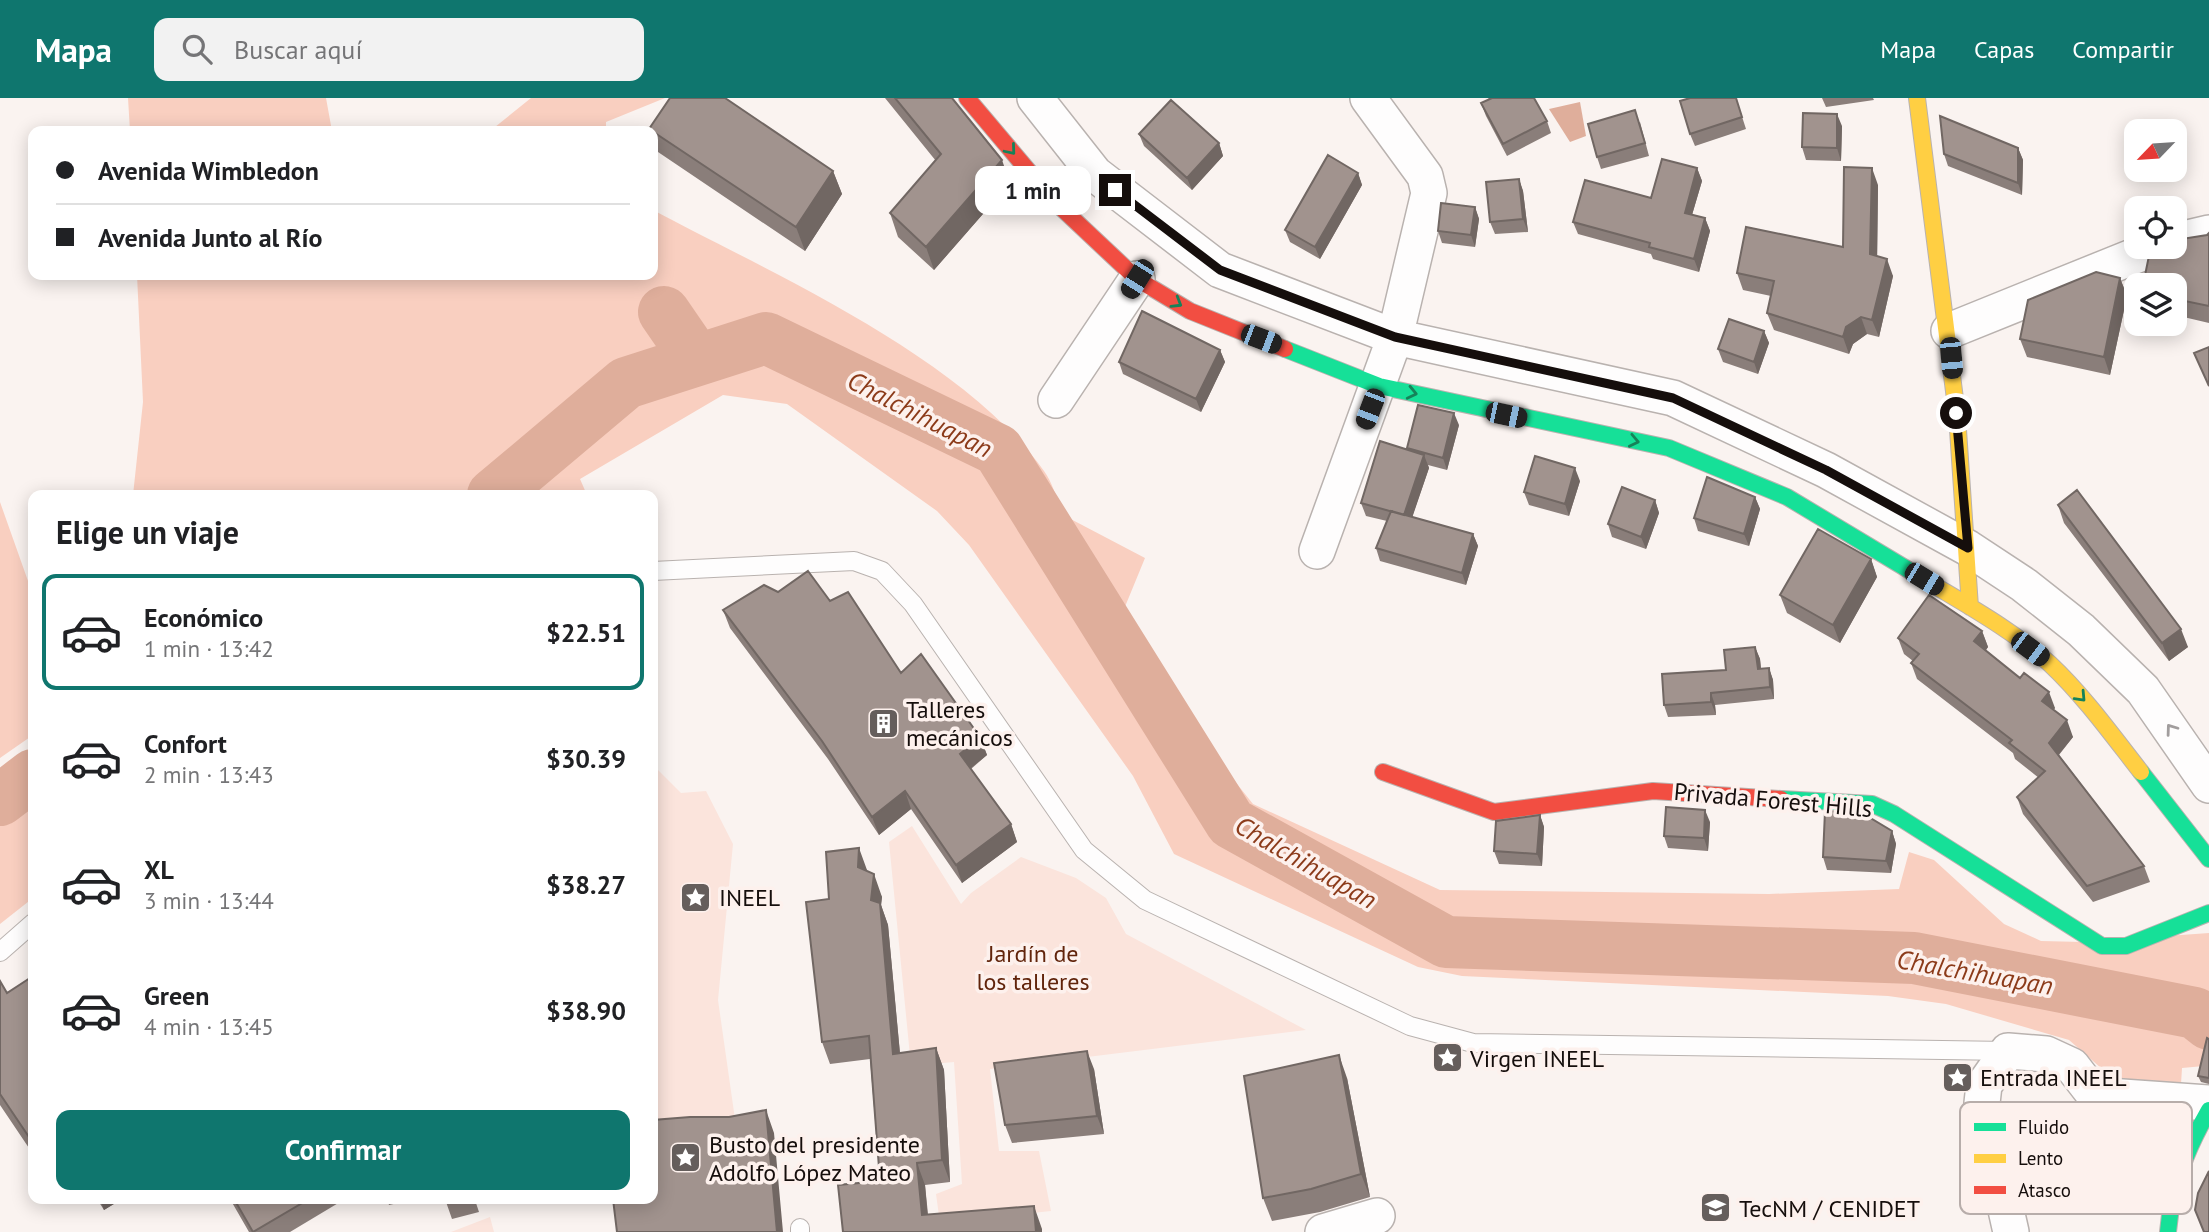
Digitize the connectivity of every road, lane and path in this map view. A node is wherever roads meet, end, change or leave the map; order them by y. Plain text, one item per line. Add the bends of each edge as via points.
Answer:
1 (967, 98) edge
2 (1035, 98) edge
3 (1368, 98) edge
4 (1917, 98) edge
5 (2209, 233) edge
6 (2187, 238) edge
7 (2127, 259) edge
8 (1137, 279) junction
9 (1949, 331) junction
10 (1395, 337) junction
11 (1379, 386) junction
12 (1056, 400) dead end
13 (1968, 548) junction
14 (1317, 551) dead end
15 (658, 571) edge
16 (1970, 607) junction
17 (2081, 630) junction
18 (2049, 663) junction
19 (1383, 772) dead end
20 (2209, 785) edge
21 (2209, 859) edge
22 (2209, 913) edge
23 (28, 927) edge
24 (0, 952) edge
25 (2008, 1051) junction
26 (2094, 1095) junction
27 (1982, 1102) edge
28 (2099, 1102) edge
29 (2209, 1103) edge
30 (2209, 1110) edge
31 (2192, 1139) edge
32 (2007, 1214) edge
33 (2169, 1214) edge
34 (1377, 1216) dead end
35 (1323, 1232) edge
36 (2011, 1232) edge
37 (2168, 1232) edge

1 -> 8 street via 1053,200
2 - 10 street via 1095,174 1220,270
3 - 10 street via 1424,176 1429,193
4 - 9 street
5 - 6 street
7 - 9 street
8 -> 11 street via 1190,311
8 - 12 street
9 - 13 street
10 - 11 street
10 - 13 street via 1673,398 1826,470
11 - 14 street
11 -> 16 street via 1669,448 1787,497
13 - 16 street
13 - 17 street
15 - 25 lane via 854,561 883,571 913,604 1084,850 1145,900 1410,1026 1472,1043
16 - 18 street
17 - 18 street
20 -> 17 street via 2143,690
18 -> 21 street via 2092,709
19 - 22 street, Privada Forest Hills via 1494,812 1653,791 1872,804 2102,946 2126,946
23 - 24 lane
25 - 26 street via 2046,1054 2072,1066
25 - 27 street via 1984,1085
26 - 28 street
26 - 29 street
30 - 31 street
32 - 36 street
33 - 37 street
34 - 35 street

